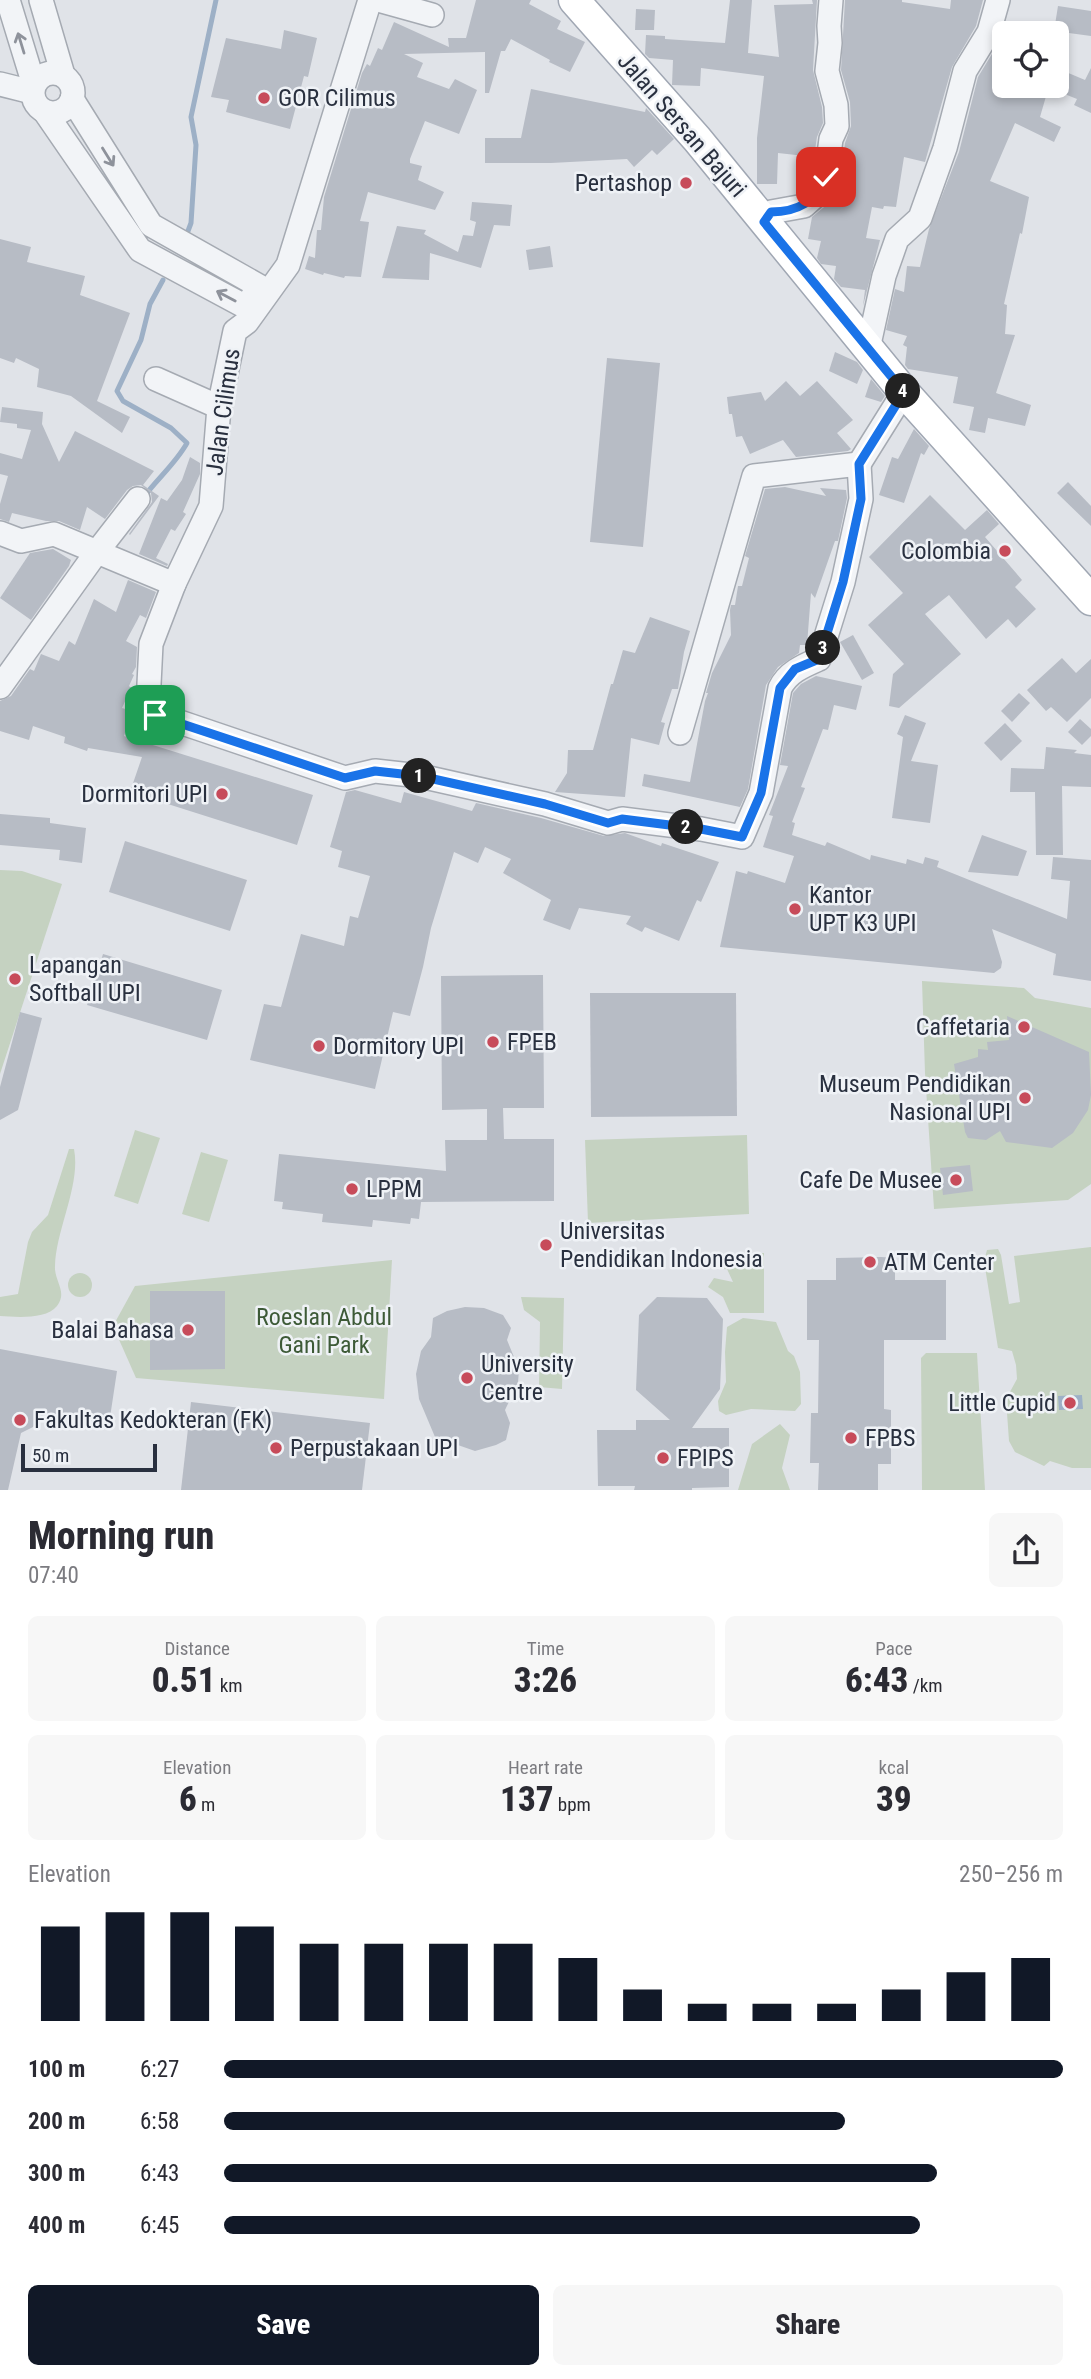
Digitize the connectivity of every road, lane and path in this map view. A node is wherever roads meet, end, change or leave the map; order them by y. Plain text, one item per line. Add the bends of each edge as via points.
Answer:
1 (8, 0) edge
2 (41, 0) edge
3 (370, 0) edge
4 (378, 0) edge
5 (574, 0) edge
6 (831, 0) edge
7 (998, 0) edge
8 (432, 15) dead end
9 (63, 75) junction
10 (0, 84) edge
11 (33, 89) junction
12 (72, 99) junction
13 (46, 113) junction
14 (764, 222) junction
15 (868, 349) junction
16 (156, 379) dead end
17 (904, 392) junction
18 (219, 407) junction
19 (859, 464) junction
20 (138, 499) dead end
21 (0, 533) edge
22 (96, 553) junction
23 (174, 584) junction
24 (1091, 600) edge
25 (0, 687) edge
26 (680, 733) dead end

11 -> 1 street
2 - 9 street
3 - 18 street, Jalan Cilimus via 288,265 247,322 235,331
4 - 8 street
5 - 14 main road, Jalan Sersan Bajuri
6 - 14 street via 827,71 837,126 826,177 822,190 804,206 771,212
7 - 15 street via 989,32 965,71 920,218 897,239
9 - 11 street via 43,75
9 - 12 street via 72,85
10 - 11 street
11 - 13 street via 35,104
12 - 13 street via 62,111
12 -> 13 street via 151,225 259,286 246,307 141,250
14 - 15 main road, Jalan Sersan Bajuri
15 - 17 main road, Jalan Sersan Bajuri
16 - 18 street
17 - 19 street
17 - 24 main road, Jalan Sersan Bajuri
18 - 23 street, Jalan Cilimus via 211,506
19 - 23 street, Jalan Cilimus via 861,499 843,582 819,659 795,669 780,688 761,793 742,837 622,819 608,823 420,776 375,771 345,778 146,708 150,707 151,644
19 - 26 street via 754,476
20 - 22 street
21 - 22 street via 22,541 54,534
22 - 23 street
22 - 25 street

